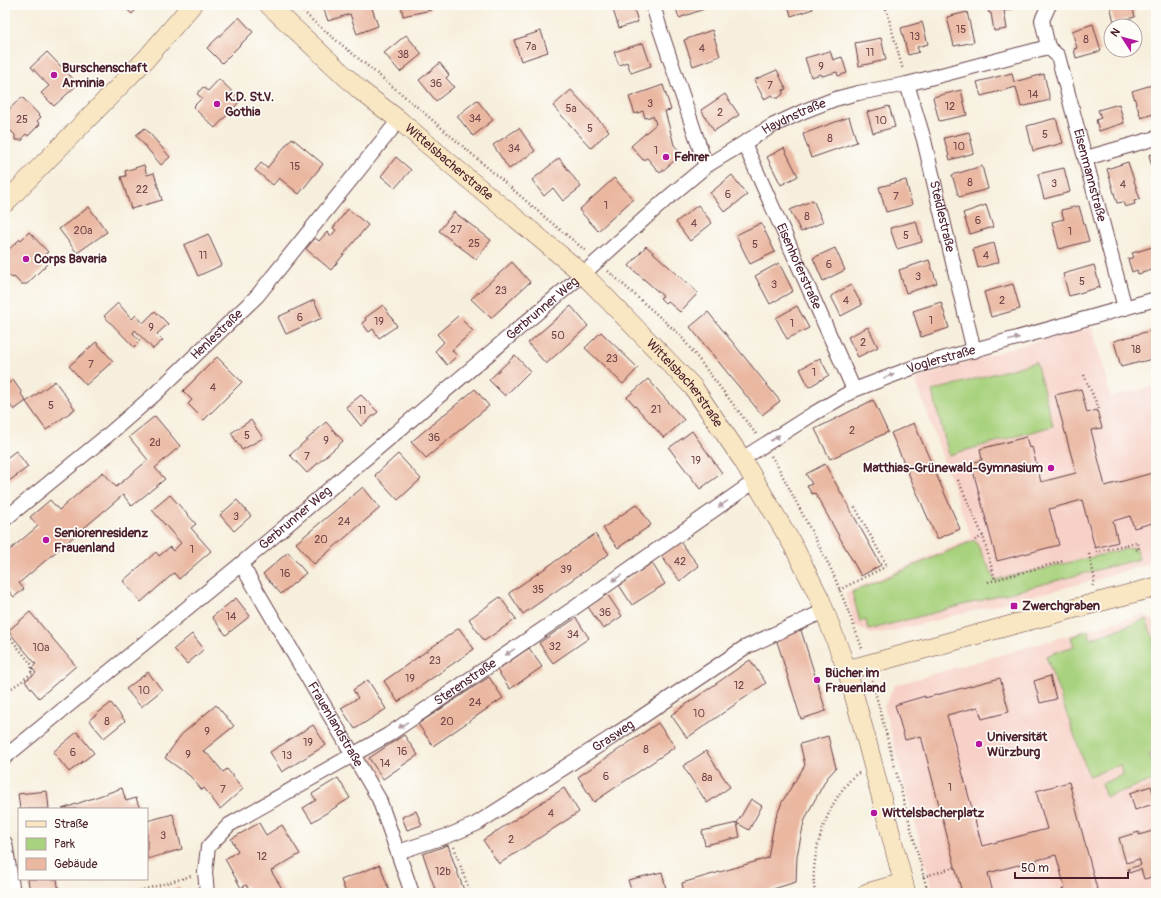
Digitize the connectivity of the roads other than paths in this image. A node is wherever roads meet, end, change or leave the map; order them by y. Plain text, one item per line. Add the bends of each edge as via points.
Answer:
1 (192, 5) edge
2 (653, 5) edge
3 (1049, 5) edge
4 (274, 10) edge
5 (1048, 47) junction
6 (907, 84) junction
7 (399, 120) junction
8 (1156, 138) edge
9 (744, 144) junction
10 (1086, 158) junction
11 (706, 166) junction
12 (5, 203) edge
13 (583, 274) junction
14 (1156, 299) edge
15 (1124, 308) junction
16 (974, 350) junction
17 (854, 390) junction
18 (742, 459) junction
19 (756, 482) junction
20 (5, 519) edge
21 (241, 564) junction
22 (1156, 587) edge
23 (822, 605) junction
24 (847, 670) junction
25 (353, 755) junction
26 (5, 758) edge
27 (5, 842) edge
28 (398, 852) junction
29 (905, 888) edge
30 (13, 893) edge
31 (207, 893) edge
32 (412, 893) edge
33 (867, 893) edge

1 - 12 street via 146,59
2 - 11 street
3 - 5 street via 1042,20
4 - 7 street, Wittelsbacherstraße via 361,91
5 - 6 street, Haydnstraße
5 - 10 street, Eisenmannstraße via 1058,56
6 - 9 street, Haydnstraße via 835,99 772,126
6 - 16 street, Steidlestraße via 924,140
7 - 13 street, Wittelsbacherstraße
7 - 20 street, Henlestraße via 257,296 150,399
8 - 10 street
9 - 11 street, Haydnstraße
9 - 17 street, Eisenhoferstraße
10 - 15 street, Eisenmannstraße
11 - 13 street, Haydnstraße
13 - 18 street, Wittelsbacherstraße via 693,387
13 - 21 street, Gerbrunner Weg
14 - 15 street, Voglerstraße
16 -> 15 street, Voglerstraße
17 -> 16 street, Voglerstraße via 917,366
18 -> 17 street, Voglerstraße
18 - 19 street, Wittelsbacherstraße
19 - 23 street, Wittelsbacherstraße via 794,547
19 -> 25 street, Sterenstraße via 388,735
21 - 25 street, Frauenlandstraße
21 - 26 street, Gerbrunner Weg
22 - 24 street
23 - 24 street, Wittelsbacherstraße
23 - 28 street, Grasweg via 744,648 476,824
24 - 29 street, Wittelsbacherstraße
25 - 28 street, Frauenlandstraße via 379,799
25 - 31 street, Sterenstraße via 229,825 208,848 205,872
27 - 30 street
28 - 32 street, Frauenlandstraße
29 - 33 street

